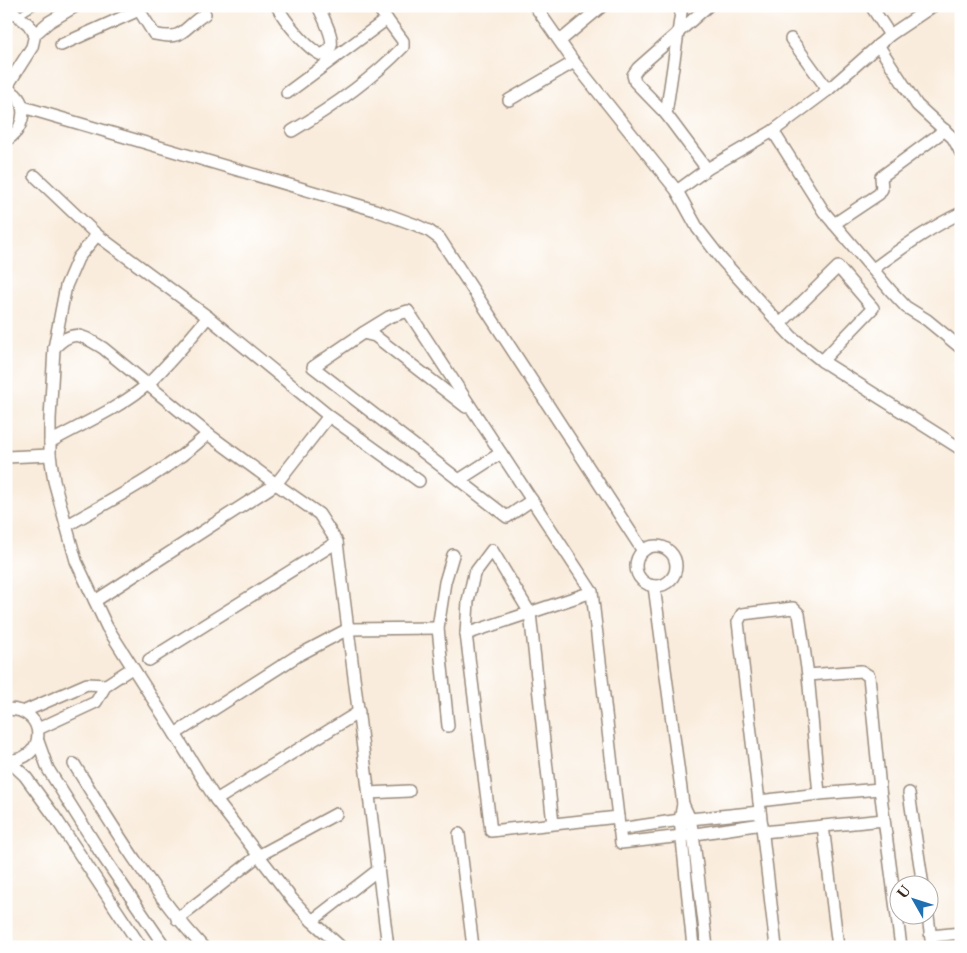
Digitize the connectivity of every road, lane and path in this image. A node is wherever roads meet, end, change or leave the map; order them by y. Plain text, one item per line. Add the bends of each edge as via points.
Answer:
1 (6, 6) edge
2 (76, 6) edge
3 (277, 6) edge
4 (318, 6) edge
5 (378, 6) edge
6 (535, 6) edge
7 (602, 6) edge
8 (682, 6) edge
9 (708, 6) edge
10 (871, 6) edge
11 (933, 6) edge
12 (32, 7) edge
13 (137, 8) edge
14 (205, 14) dead end
15 (18, 16) junction
16 (387, 19) junction
17 (677, 32) junction
18 (35, 34) junction
19 (890, 35) junction
20 (791, 39) dead end
21 (560, 41) junction
22 (61, 45) dead end
23 (878, 45) junction
24 (574, 62) junction
25 (6, 88) edge
26 (828, 90) junction
27 (287, 93) dead end
28 (509, 100) dead end
29 (23, 107) junction
30 (666, 114) junction
31 (945, 130) junction
32 (292, 131) dead end
33 (773, 131) junction
34 (6, 140) edge
35 (961, 153) edge
36 (706, 169) junction
37 (34, 176) dead end
38 (676, 191) junction
39 (961, 213) edge
40 (834, 224) junction
41 (97, 235) junction
42 (873, 270) junction
43 (60, 316) junction
44 (208, 317) junction
45 (780, 324) junction
46 (363, 333) junction
47 (78, 335) junction
48 (54, 348) junction
49 (961, 348) edge
50 (822, 360) junction
51 (148, 383) junction
52 (474, 413) junction
53 (329, 416) junction
54 (208, 434) junction
55 (50, 442) junction
56 (961, 449) edge
57 (501, 453) junction
58 (50, 455) junction
59 (6, 457) edge
60 (459, 480) junction
61 (419, 481) dead end
62 (276, 484) junction
63 (532, 500) junction
64 (66, 526) junction
65 (337, 542) junction
66 (643, 551) junction
67 (454, 555) dead end
68 (654, 586) junction
69 (592, 592) junction
70 (95, 601) junction
71 (530, 613) junction
72 (438, 628) junction
73 (348, 629) junction
74 (466, 634) junction
75 (149, 660) dead end
76 (132, 668) junction
77 (808, 675) junction
78 (106, 685) junction
79 (6, 709) edge
80 (25, 711) junction
81 (359, 712) junction
82 (448, 726) dead end
83 (175, 734) junction
84 (38, 735) junction
85 (7, 760) edge
86 (74, 764) dead end
87 (880, 789) junction
88 (409, 791) dead end
89 (370, 793) junction
90 (909, 793) dead end
91 (819, 794) junction
92 (216, 800) junction
93 (760, 806) junction
94 (336, 814) dead end
95 (618, 816) junction
96 (685, 819) junction
97 (884, 820) junction
98 (553, 824) junction
99 (823, 826) junction
100 (762, 828) junction
101 (619, 829) junction
102 (459, 834) dead end
103 (688, 835) junction
104 (258, 856) junction
105 (378, 870) junction
106 (921, 876) edge
107 (177, 920) junction
108 (312, 921) junction
109 (929, 926) edge
110 (961, 933) edge
111 (931, 941) edge
112 (385, 945) edge
113 (140, 947) edge
114 (165, 947) edge
115 (202, 947) edge
116 (341, 947) edge
117 (473, 947) edge
118 (693, 947) edge
119 (707, 947) edge
120 (776, 947) edge
121 (838, 947) edge
122 (901, 947) edge

1 - 15 street
2 - 18 street
3 - 4 street via 294,30 316,53 322,55 332,44
5 - 16 street
6 - 21 street
7 - 21 street
8 - 17 street
9 - 17 street
10 - 19 street
11 - 19 street
12 - 15 lane
13 - 14 street via 154,34 168,37 182,34
13 - 22 street
15 - 18 street
16 - 27 street
16 - 32 street via 403,41 403,47 357,87
17 - 30 street
17 - 30 street via 633,75 635,82
18 - 25 street via 32,48
19 - 23 street
20 - 26 street
21 - 24 street
23 - 26 street
23 - 31 street via 917,105
24 - 28 street
24 - 38 street
25 - 29 street via 17,96
26 - 33 street
29 - 34 street via 19,130
29 - 66 street via 375,210 430,231 440,240
30 - 36 street
31 - 35 street
31 - 40 street via 881,177 879,194
33 - 36 street
33 - 40 street
36 - 38 street
37 - 41 street
38 - 45 street via 722,260
39 - 42 street via 906,245
40 - 42 street
41 - 43 street via 78,258 66,286
41 - 44 street
42 - 49 street via 906,307
43 - 47 street
43 - 48 street
44 - 51 street
44 - 53 street
45 - 50 street
45 - 50 street via 838,267 873,308
46 - 52 street via 375,336
46 - 52 street via 389,317 408,311
46 - 60 street via 313,367
47 - 48 street via 71,335
47 - 51 street via 103,348
48 - 55 street
50 - 56 street
51 - 54 street
51 - 55 street via 125,400
52 - 57 street
53 - 61 street
53 - 62 street
54 - 62 street
54 - 64 street via 137,486
55 - 58 street
57 - 60 street
57 - 63 street
58 - 59 street
58 - 64 street
60 - 63 street via 507,517
62 - 65 street via 319,514
62 - 70 street
63 - 69 street
64 - 70 street via 76,561
65 - 73 street
65 - 75 street
66 - 68 street via 637,562 638,575
66 - 68 street via 653,546 664,547 676,559 674,576 666,583
67 - 72 street via 445,582
68 - 96 street
69 - 71 street
69 - 95 street
70 - 76 street
71 - 74 street
71 - 74 street via 492,550 474,574
71 - 98 street
72 - 73 street
72 - 82 street
73 - 81 street
73 - 83 street via 297,656
74 - 98 street via 491,831
76 - 78 street
76 - 83 street
77 - 87 street via 861,671 869,676
77 - 91 street
77 - 93 street via 797,610 746,612 740,616 738,622
78 - 80 street via 87,684
78 - 84 street via 96,702
79 - 80 street
80 - 84 street via 33,719
81 - 89 street
81 - 92 street
83 - 92 street
84 - 85 street via 31,752 20,759
84 - 114 street via 48,770
85 - 113 street via 25,776 55,817
86 - 107 street
87 - 91 street
87 - 97 street
88 - 89 street
89 - 105 street
90 - 106 street
91 - 93 street
92 - 104 street
93 - 96 street
93 - 100 street
94 - 104 street
95 - 98 street
95 - 101 street
96 - 101 street
96 - 103 street
97 - 99 street
97 - 122 street
99 - 100 street
99 - 121 street
100 - 103 street
100 - 120 street
101 - 103 street via 621,843
102 - 117 street
103 - 118 street
103 - 119 street
104 - 107 street
104 - 108 street
105 - 108 street
105 - 112 street
107 - 115 street
108 - 116 street
109 - 111 street
110 - 111 street

